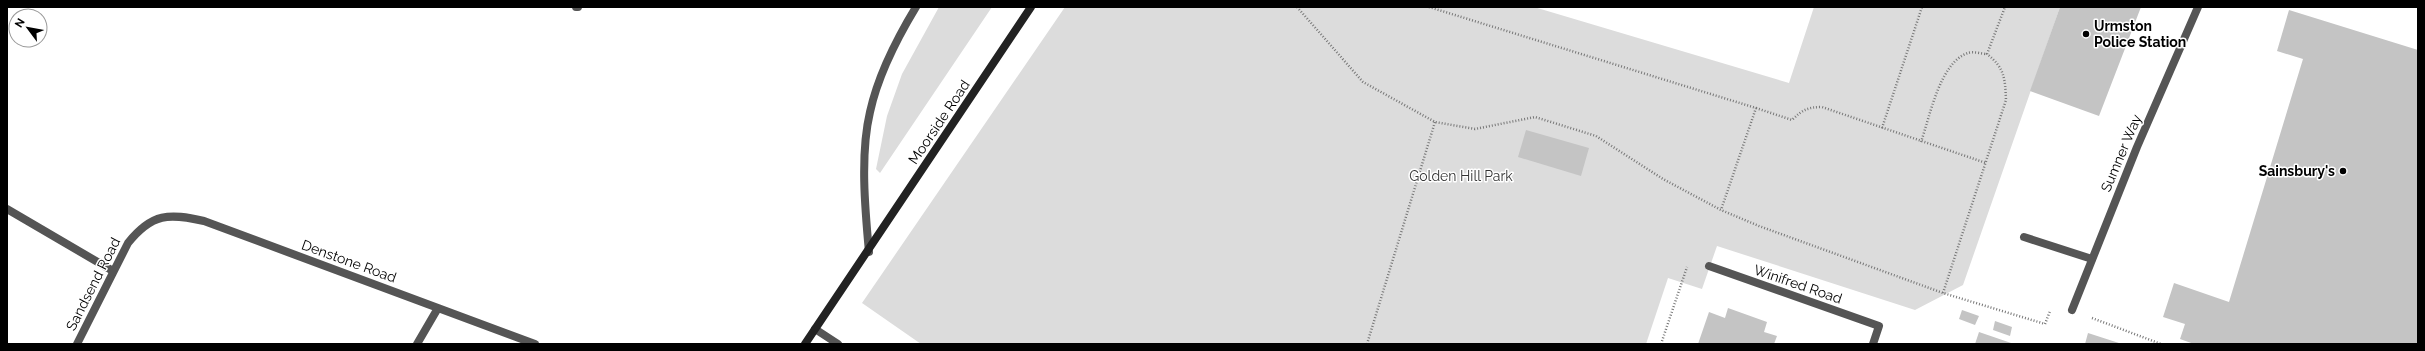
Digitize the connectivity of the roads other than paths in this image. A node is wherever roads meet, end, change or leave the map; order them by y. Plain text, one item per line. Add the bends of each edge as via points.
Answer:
1 (916, 7) edge
2 (1031, 7) edge
3 (2198, 7) edge
4 (7, 209) edge
5 (152, 220) joint
6 (2024, 237) dead end
7 (869, 252) junction
8 (2092, 259) junction
9 (1709, 266) road end
10 (113, 271) junction
11 (438, 308) junction
12 (2072, 310) road end
13 (815, 329) junction
14 (76, 344) edge
15 (417, 344) edge
16 (535, 344) edge
17 (805, 344) edge
18 (838, 344) edge
19 (1873, 344) edge

1 - 7 street via 882,71 869,113 865,162
2 - 7 street, Moorside Road
3 - 8 street, Sumner Way
4 - 10 street
5 - 10 street, Sandsend Road via 138,229
5 - 11 street, Denstone Road via 165,216 185,216 204,221
6 - 8 street
7 - 13 street, Moorside Road
8 - 12 street, Sumner Way
9 - 19 street, Winifred Road via 1879,326
10 - 14 street, Sandsend Road
11 - 15 street
11 - 16 street, Denstone Road
13 - 17 street, Moorside Road
13 - 18 street

